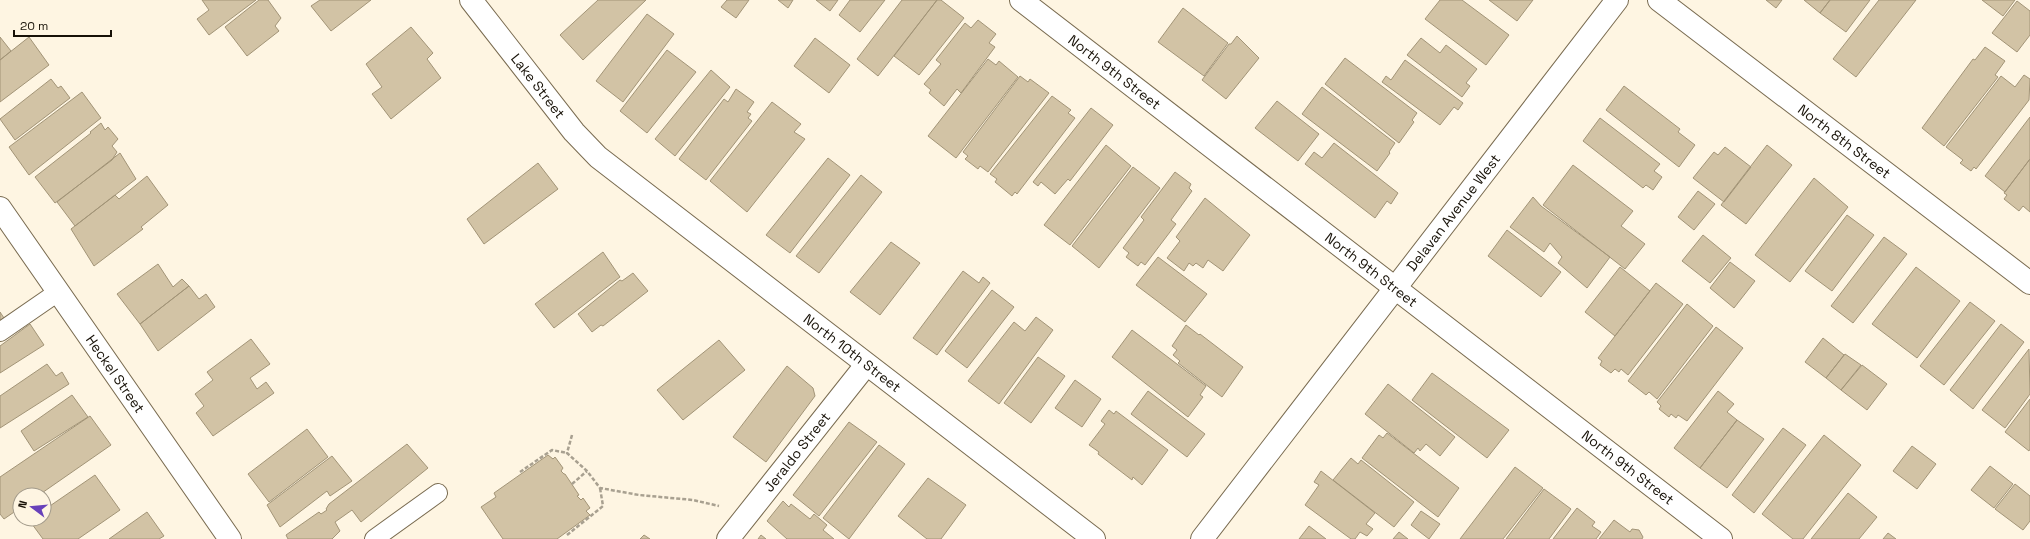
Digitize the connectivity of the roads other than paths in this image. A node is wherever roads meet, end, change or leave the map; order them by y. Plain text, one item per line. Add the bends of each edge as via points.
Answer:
1 (471, 0) edge
2 (1021, 0) edge
3 (1617, 0) edge
4 (1659, 0) edge
5 (610, 166) joint
6 (0, 208) edge
7 (2030, 283) edge
8 (1396, 288) junction
9 (58, 292) junction
10 (0, 332) edge
11 (866, 365) junction
12 (438, 493) dead end
13 (230, 539) edge
14 (374, 539) edge
15 (728, 539) edge
16 (1094, 539) edge
17 (1202, 539) edge
18 (1721, 539) edge

1 - 5 street, Lake Street via 574,132
2 - 8 street, North 9th Street
3 - 8 street, Delavan Avenue West
4 - 7 street, North 8th Street
5 - 11 street, North 10th Street
6 - 9 street, Heckel Street
8 - 17 street, Delavan Avenue West
8 - 18 street, North 9th Street
9 - 10 lane
9 - 13 street, Heckel Street
11 - 15 street, Jeraldo Street
11 - 16 street, North 10th Street
12 - 14 lane

